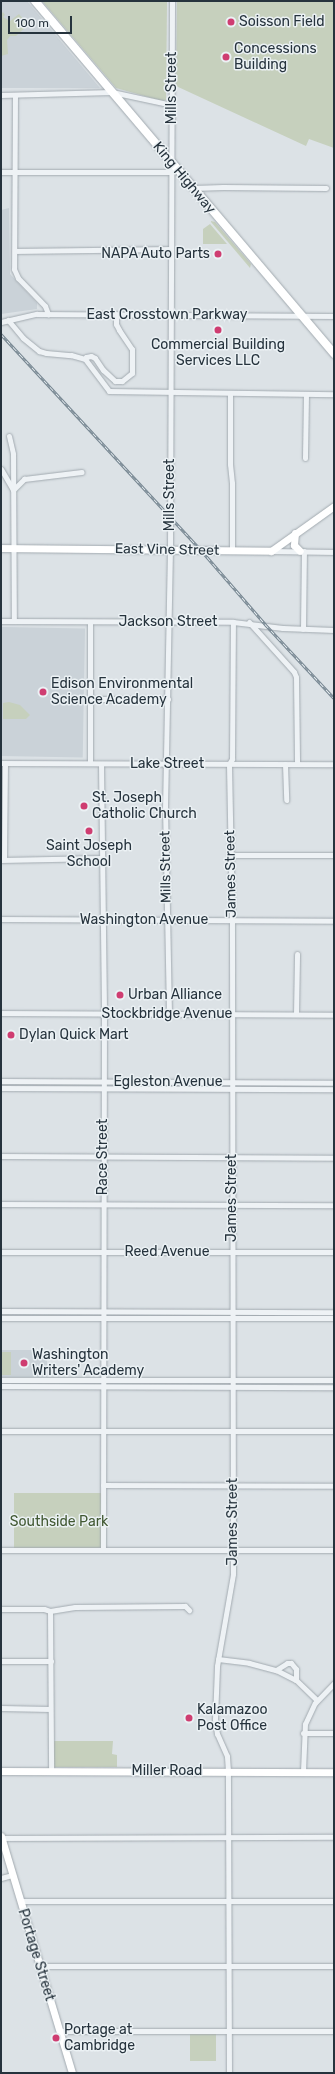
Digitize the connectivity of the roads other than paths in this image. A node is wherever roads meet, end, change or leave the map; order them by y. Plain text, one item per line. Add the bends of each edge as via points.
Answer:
1 (35, 1) edge
2 (172, 1) edge
3 (112, 92) junction
4 (1, 95) edge
5 (15, 95) junction
6 (172, 105) junction
7 (172, 162) junction
8 (1, 172) edge
9 (15, 172) junction
10 (170, 172) junction
11 (193, 188) junction
12 (326, 188) dead end
13 (171, 249) junction
14 (15, 251) junction
15 (48, 314) junction
16 (116, 314) junction
17 (170, 314) junction
18 (301, 316) junction
19 (334, 316) edge
20 (8, 320) junction
21 (1, 322) edge
22 (334, 354) edge
23 (85, 359) junction
24 (170, 391) junction
25 (230, 393) junction
26 (306, 394) junction
27 (334, 394) edge
28 (9, 436) dead end
29 (305, 458) dead end
30 (1, 469) edge
31 (82, 472) dead end
32 (13, 490) junction
33 (334, 506) edge
34 (295, 534) junction
35 (1, 548) edge
36 (13, 548) junction
37 (170, 550) junction
38 (232, 551) junction
39 (271, 551) junction
40 (302, 551) junction
41 (334, 552) edge
42 (1, 621) edge
43 (14, 621) junction
44 (90, 622) junction
45 (233, 622) junction
46 (249, 622) junction
47 (168, 623) junction
48 (303, 629) junction
49 (334, 630) edge
50 (90, 699) junction
51 (168, 699) junction
52 (3, 763) edge
53 (90, 764) junction
54 (101, 764) junction
55 (167, 764) junction
56 (229, 764) junction
57 (286, 764) junction
58 (297, 764) junction
59 (334, 764) edge
60 (286, 800) dead end
61 (231, 855) junction
62 (334, 855) edge
63 (102, 858) junction
64 (3, 860) edge
65 (1, 919) edge
66 (103, 920) junction
67 (167, 920) junction
68 (232, 921) junction
69 (334, 922) edge
70 (297, 954) dead end
71 (1, 1013) edge
72 (104, 1013) junction
73 (169, 1014) junction
74 (232, 1014) junction
75 (296, 1014) junction
76 (334, 1015) edge
77 (1, 1081) edge
78 (38, 1081) junction
79 (104, 1082) junction
80 (169, 1082) junction
81 (232, 1082) junction
82 (297, 1083) junction
83 (334, 1083) edge
84 (1, 1088) edge
85 (38, 1088) junction
86 (103, 1088) junction
87 (169, 1088) junction
88 (232, 1089) junction
89 (297, 1089) junction
90 (334, 1090) edge
91 (1, 1156) edge
92 (103, 1156) junction
93 (232, 1157) junction
94 (334, 1158) edge
95 (1, 1204) edge
96 (103, 1204) junction
97 (232, 1205) junction
98 (334, 1205) edge
99 (1, 1252) edge
100 (102, 1252) junction
101 (232, 1252) junction
102 (334, 1252) edge
103 (1, 1311) edge
104 (40, 1311) junction
105 (104, 1312) junction
106 (168, 1312) junction
107 (232, 1312) junction
108 (298, 1312) junction
109 (334, 1312) edge
110 (1, 1318) edge
111 (40, 1318) junction
112 (104, 1318) junction
113 (168, 1318) junction
114 (232, 1318) junction
115 (298, 1318) junction
116 (334, 1318) edge
117 (1, 1380) edge
118 (32, 1380) junction
119 (104, 1380) junction
120 (169, 1380) junction
121 (232, 1380) junction
122 (296, 1380) junction
123 (334, 1380) edge
124 (1, 1386) edge
125 (32, 1386) junction
126 (104, 1386) junction
127 (169, 1386) junction
128 (232, 1387) junction
129 (296, 1387) junction
130 (334, 1387) edge
131 (1, 1431) edge
132 (103, 1431) junction
133 (334, 1431) edge
134 (232, 1432) junction
135 (103, 1485) junction
136 (233, 1486) junction
137 (334, 1486) edge
138 (1, 1550) edge
139 (103, 1550) junction
140 (334, 1550) edge
141 (233, 1551) junction
142 (1, 1609) edge
143 (189, 1610) dead end
144 (50, 1611) junction
145 (218, 1659) junction
146 (1, 1661) edge
147 (50, 1661) junction
148 (276, 1670) junction
149 (296, 1680) junction
150 (334, 1683) edge
151 (318, 1700) junction
152 (1, 1708) edge
153 (50, 1709) junction
154 (334, 1732) edge
155 (303, 1733) junction
156 (1, 1771) edge
157 (228, 1771) junction
158 (51, 1772) junction
159 (303, 1772) junction
160 (334, 1772) edge
161 (1, 1837) edge
162 (334, 1837) edge
163 (229, 1838) junction
164 (12, 1875) junction
165 (1, 1878) edge
166 (20, 1901) junction
167 (334, 1901) edge
168 (229, 1902) junction
169 (40, 1966) junction
170 (229, 1966) junction
171 (334, 1966) edge
172 (59, 2030) junction
173 (230, 2030) junction
174 (334, 2031) edge
175 (72, 2073) edge
176 (230, 2073) edge

1 - 3 main road, King Highway
2 - 6 street, Mills Street
3 - 5 street
3 - 6 street
3 - 7 main road, King Highway
4 - 5 street
5 - 9 street
6 - 7 street, Mills Street
7 - 10 street, Mills Street
7 - 11 main road, King Highway
8 - 9 street
9 - 10 street
9 - 14 street
10 - 13 street, Mills Street
11 - 12 street
11 - 18 main road, King Highway
13 - 14 street
13 - 17 street, Mills Street
14 - 15 street via 16,274 45,306
15 - 16 street, East Crosstown Parkway
15 - 20 street, East Crosstown Parkway
16 - 17 street, East Crosstown Parkway
16 - 23 street via 119,330 132,349 132,373 122,381 115,381 95,358 86,356
17 - 18 street, East Crosstown Parkway
17 - 24 street, Mills Street
18 - 19 street, East Crosstown Parkway
18 - 22 main road, King Highway
20 - 21 street, East Crosstown Parkway
20 - 23 street via 23,338 39,351
23 - 24 street via 109,391
24 - 25 street
24 - 37 street, Mills Street
25 - 26 street
25 - 38 street
26 - 27 street
26 - 29 street
28 - 32 street via 13,454
30 - 32 street
31 - 32 street via 24,479
32 - 36 street
33 - 34 street
34 - 39 street
34 - 40 street via 294,545
35 - 36 street, East Vine Street
36 - 37 street, East Vine Street
36 - 43 street
37 - 38 street, East Vine Street
37 - 47 street, Mills Street
38 - 39 street, East Vine Street
39 - 40 street, East Vine Street
40 - 41 street, East Vine Street
40 - 48 street
42 - 43 street, Jackson Street
43 - 44 street, Jackson Street
44 - 47 street, Jackson Street
44 - 50 street
45 - 46 street, Jackson Street
45 - 47 street, Jackson Street
45 - 56 street, James Street via 232,759
46 - 48 street, Jackson Street
46 - 58 street via 296,677
47 - 51 street, Mills Street
48 - 49 street, Jackson Street
50 - 51 street
50 - 53 street
51 - 55 street, Mills Street
52 - 53 street, Lake Street
52 - 64 street
53 - 54 street, Lake Street
54 - 55 street, Lake Street
54 - 63 street, Race Street
55 - 56 street, Lake Street
55 - 67 street, Mills Street
56 - 57 street, Lake Street
56 - 61 street, James Street
57 - 58 street, Lake Street
57 - 60 street
58 - 59 street, Lake Street
61 - 62 street
61 - 68 street, James Street
63 - 64 street
63 - 66 street, Race Street
65 - 66 street, Washington Avenue
66 - 67 street, Washington Avenue
66 - 72 street, Race Street
67 - 68 street, Washington Avenue
67 - 73 street, Mills Street
68 - 69 street, Washington Avenue
68 - 74 street, James Street
70 - 75 street
71 - 72 street, Stockbridge Avenue
72 - 73 street, Stockbridge Avenue
72 - 79 street, Race Street
73 - 74 street, Stockbridge Avenue
74 - 75 street, Stockbridge Avenue
74 - 81 street, James Street
75 - 76 street, Stockbridge Avenue
77 - 78 street, Egleston Avenue
78 - 79 street, Egleston Avenue
78 - 85 street
79 - 80 street, Egleston Avenue
79 - 86 street, Race Street
80 - 81 street, Egleston Avenue
80 - 87 street
81 - 82 street, Egleston Avenue
81 - 88 street, James Street
82 - 83 street, Egleston Avenue
82 - 89 street
84 - 85 street, Egleston Avenue
85 - 86 street, Egleston Avenue
86 - 87 street, Egleston Avenue
86 - 92 street, Race Street
87 - 88 street, Egleston Avenue
88 - 89 street, Egleston Avenue
88 - 93 street, James Street
89 - 90 street, Egleston Avenue
91 - 92 street
92 - 93 street
92 - 96 street, Race Street
93 - 94 street
93 - 97 street, James Street
95 - 96 street
96 - 97 street
96 - 100 street, Race Street
97 - 98 street
97 - 101 street, James Street
99 - 100 street, Reed Avenue
100 - 101 street, Reed Avenue
100 - 105 street, Race Street
101 - 102 street, Reed Avenue
101 - 107 street, James Street
103 - 104 street
104 - 105 street
104 - 111 street
105 - 106 street
105 - 112 street, Race Street
106 - 107 street
106 - 113 street
107 - 108 street
107 - 114 street, James Street
108 - 109 street
108 - 115 street
110 - 111 street
111 - 112 street
112 - 113 street
112 - 119 street, Race Street
113 - 114 street
114 - 115 street
114 - 121 street, James Street
115 - 116 street
117 - 118 street
118 - 119 street
118 - 125 street
119 - 120 street
119 - 126 street, Race Street
120 - 121 street
120 - 127 street
121 - 122 street
121 - 128 street, James Street
122 - 123 street
122 - 129 street
124 - 125 street
125 - 126 street
126 - 127 street
126 - 132 street, Race Street
127 - 128 street
128 - 129 street
128 - 134 street, James Street
129 - 130 street
131 - 132 street
132 - 134 street
132 - 135 street, Race Street
133 - 134 street
134 - 136 street, James Street
135 - 136 street
135 - 139 street, Race Street
136 - 137 street
136 - 141 street, James Street
138 - 139 street
139 - 141 street
140 - 141 street
141 - 145 street, James Street via 232,1584
142 - 144 street
143 - 144 street via 185,1606 76,1607
144 - 147 street
145 - 148 street
145 - 157 street, James Street via 216,1728 227,1756
146 - 147 street
147 - 153 street
148 - 149 street
148 - 149 street via 291,1663 296,1669
149 - 151 street
150 - 151 street
151 - 155 street via 310,1712
152 - 153 street
153 - 158 street
154 - 155 street
155 - 159 street
156 - 158 street, Miller Road
157 - 158 street, Miller Road
157 - 159 street, Miller Road
157 - 163 street, James Street
159 - 160 street, Miller Road
161 - 163 street
161 - 164 street, Portage Street
162 - 163 street
163 - 168 street, James Street
164 - 165 street
164 - 166 street, Portage Street
166 - 168 street
166 - 169 street, Portage Street
167 - 168 street
168 - 170 street, James Street
169 - 170 street
169 - 172 street, Portage Street
170 - 171 street
170 - 173 street, James Street
172 - 173 street
172 - 175 street, Portage Street
173 - 174 street
173 - 176 street, James Street

